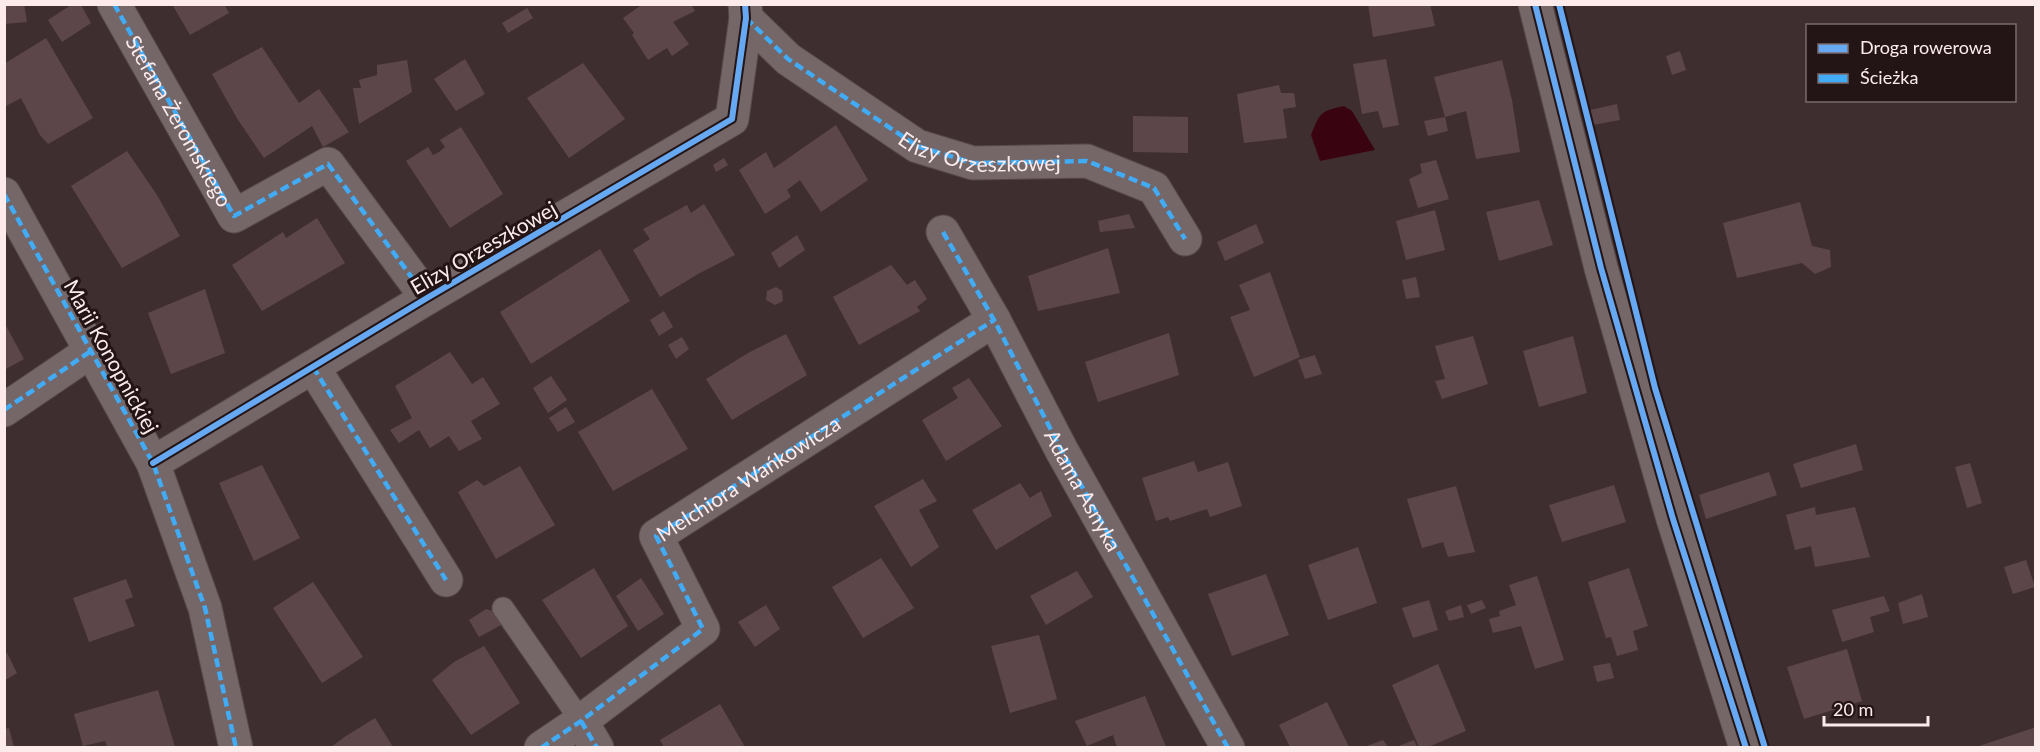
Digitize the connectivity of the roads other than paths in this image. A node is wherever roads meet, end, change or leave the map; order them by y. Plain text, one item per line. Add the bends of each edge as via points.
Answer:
1 (114, 4) edge
2 (1534, 4) edge
3 (746, 11) edge
4 (4, 194) edge
5 (943, 232) dead end
6 (1185, 239) dead end
7 (428, 298) junction
8 (994, 320) junction
9 (91, 351) junction
10 (314, 367) junction
11 (4, 410) edge
12 (153, 464) junction
13 (447, 580) dead end
14 (503, 608) dead end
15 (589, 734) edge
16 (236, 747) edge
17 (541, 747) edge
18 (1228, 747) edge
19 (1746, 747) edge

1 - 7 street, Stefana Żeromskiego via 234,216 328,164
2 - 19 street via 1611,302 1673,519
3 - 6 street, Elizy Orzeszkowej via 788,59 917,146 973,163 1087,161 1154,188
3 - 7 street, Elizy Orzeszkowej via 732,119
4 - 9 street, Marii Konopnickiej
5 - 8 street, Adama Asnyka
7 - 10 street, Elizy Orzeszkowej
8 - 15 street, Melchiora Wańkowicza via 656,536 703,629
8 - 18 street, Adama Asnyka via 1062,451
9 - 11 street, Marii Konopnickiej
9 - 12 street, Marii Konopnickiej
10 - 12 street, Elizy Orzeszkowej
10 - 13 street
12 - 16 street, Marii Konopnickiej via 205,608
14 - 15 lane
15 - 17 street, Melchiora Wańkowicza

